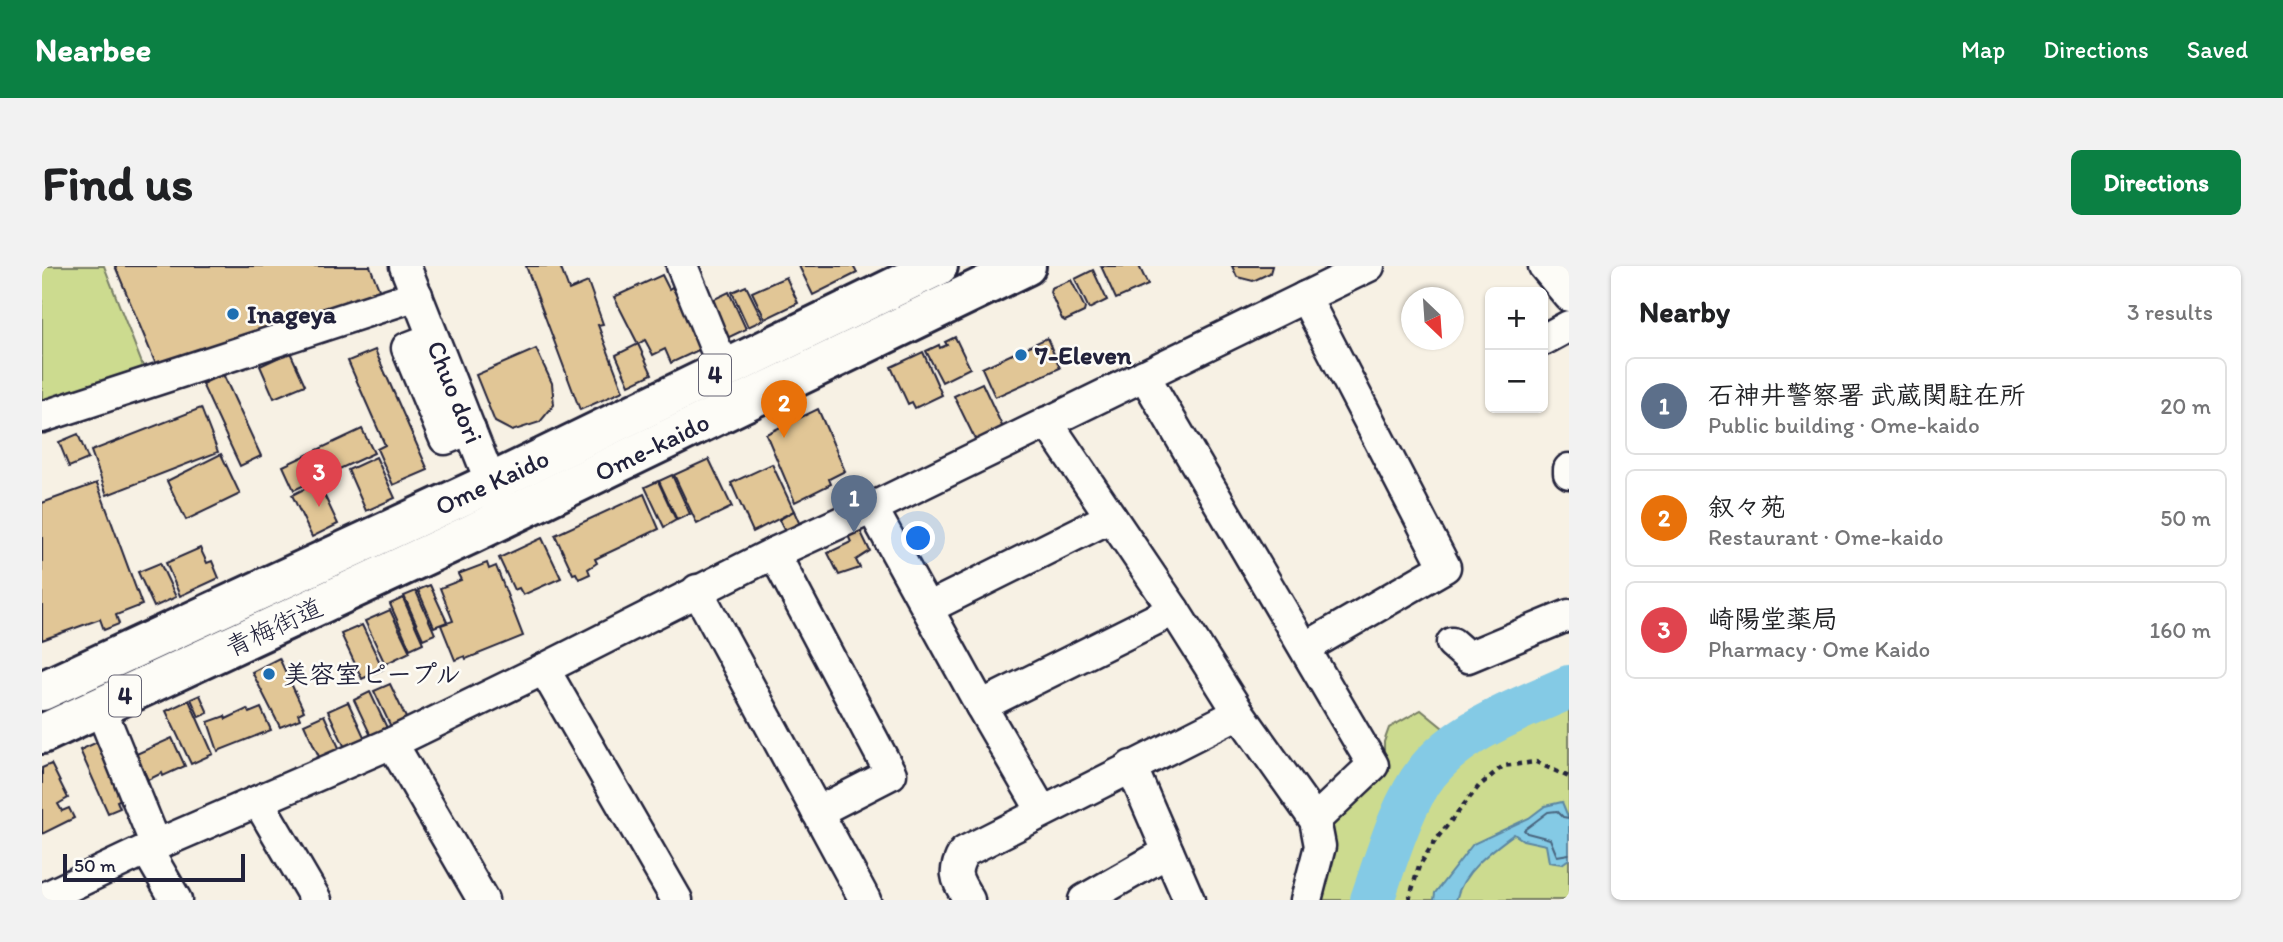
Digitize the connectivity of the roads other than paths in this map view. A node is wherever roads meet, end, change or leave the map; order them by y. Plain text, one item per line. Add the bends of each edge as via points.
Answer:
1 (405, 266) edge
2 (682, 266) edge
3 (938, 266) edge
4 (1026, 266) edge
5 (1369, 266) edge
6 (1545, 266) edge
7 (417, 295) junction
8 (1569, 296) edge
9 (1305, 297) junction
10 (1569, 326) edge
11 (1548, 337) edge
12 (728, 369) junction
13 (1144, 375) junction
14 (42, 417) edge
15 (1047, 422) junction
16 (491, 483) junction
17 (872, 508) junction
18 (1111, 517) junction
19 (505, 518) junction
20 (413, 519) junction
21 (774, 553) junction
22 (429, 554) junction
23 (697, 590) junction
24 (928, 608) junction
25 (1174, 610) junction
26 (1569, 615) edge
27 (1452, 643) dead end
28 (1305, 648) junction
29 (544, 669) junction
30 (42, 691) edge
31 (981, 706) junction
32 (100, 707) junction
33 (1239, 713) junction
34 (42, 734) edge
35 (392, 743) junction
36 (1130, 766) junction
37 (258, 801) junction
38 (1042, 811) junction
39 (817, 812) junction
40 (1315, 820) junction
41 (151, 847) junction
42 (1168, 852) junction
43 (42, 899) edge
44 (176, 900) edge
45 (316, 900) edge
46 (483, 900) edge
47 (677, 900) edge
48 (865, 900) edge
49 (969, 900) edge
50 (1084, 900) edge
51 (1189, 900) edge
52 (1306, 900) edge

1 - 7 street, Chuo dori
2 - 12 street
3 - 12 main road, Ome Kaido / 4
4 - 19 main road, Ome-kaido / 4
5 - 9 street
6 - 8 street
7 - 14 street
7 - 16 street, Chuo dori
9 - 13 street
9 - 28 street via 1445,567
10 - 11 street
12 - 16 main road, Ome Kaido / 4
13 - 15 street
13 - 28 street
15 - 17 street
15 - 18 street
16 - 19 street, Chuo dori
16 - 20 main road, Ome Kaido / 4
17 - 21 street
17 - 24 street
18 - 24 street
18 - 25 street
19 - 22 main road, 青梅街道 / 4
20 - 22 main road
20 - 30 main road, Ome Kaido / 4
21 - 23 street
21 - 39 street via 891,774
22 - 32 main road, 青梅街道 / 4
23 - 29 street
23 - 39 street
24 - 31 street
25 - 31 street
25 - 33 street
26 - 27 street via 1468,657
28 - 40 street via 1373,765
29 - 35 street
29 - 47 street
31 - 38 street
32 - 34 main road, 青梅街道 / 4
32 - 41 street
33 - 36 street
33 - 40 street
35 - 37 street
35 - 46 street
36 - 38 street
36 - 42 street
37 - 41 street
37 - 45 street
38 - 49 street via 964,852 956,877
39 - 48 street
40 - 52 street via 1321,846
41 - 43 street
41 - 44 street
42 - 50 street
42 - 51 street

